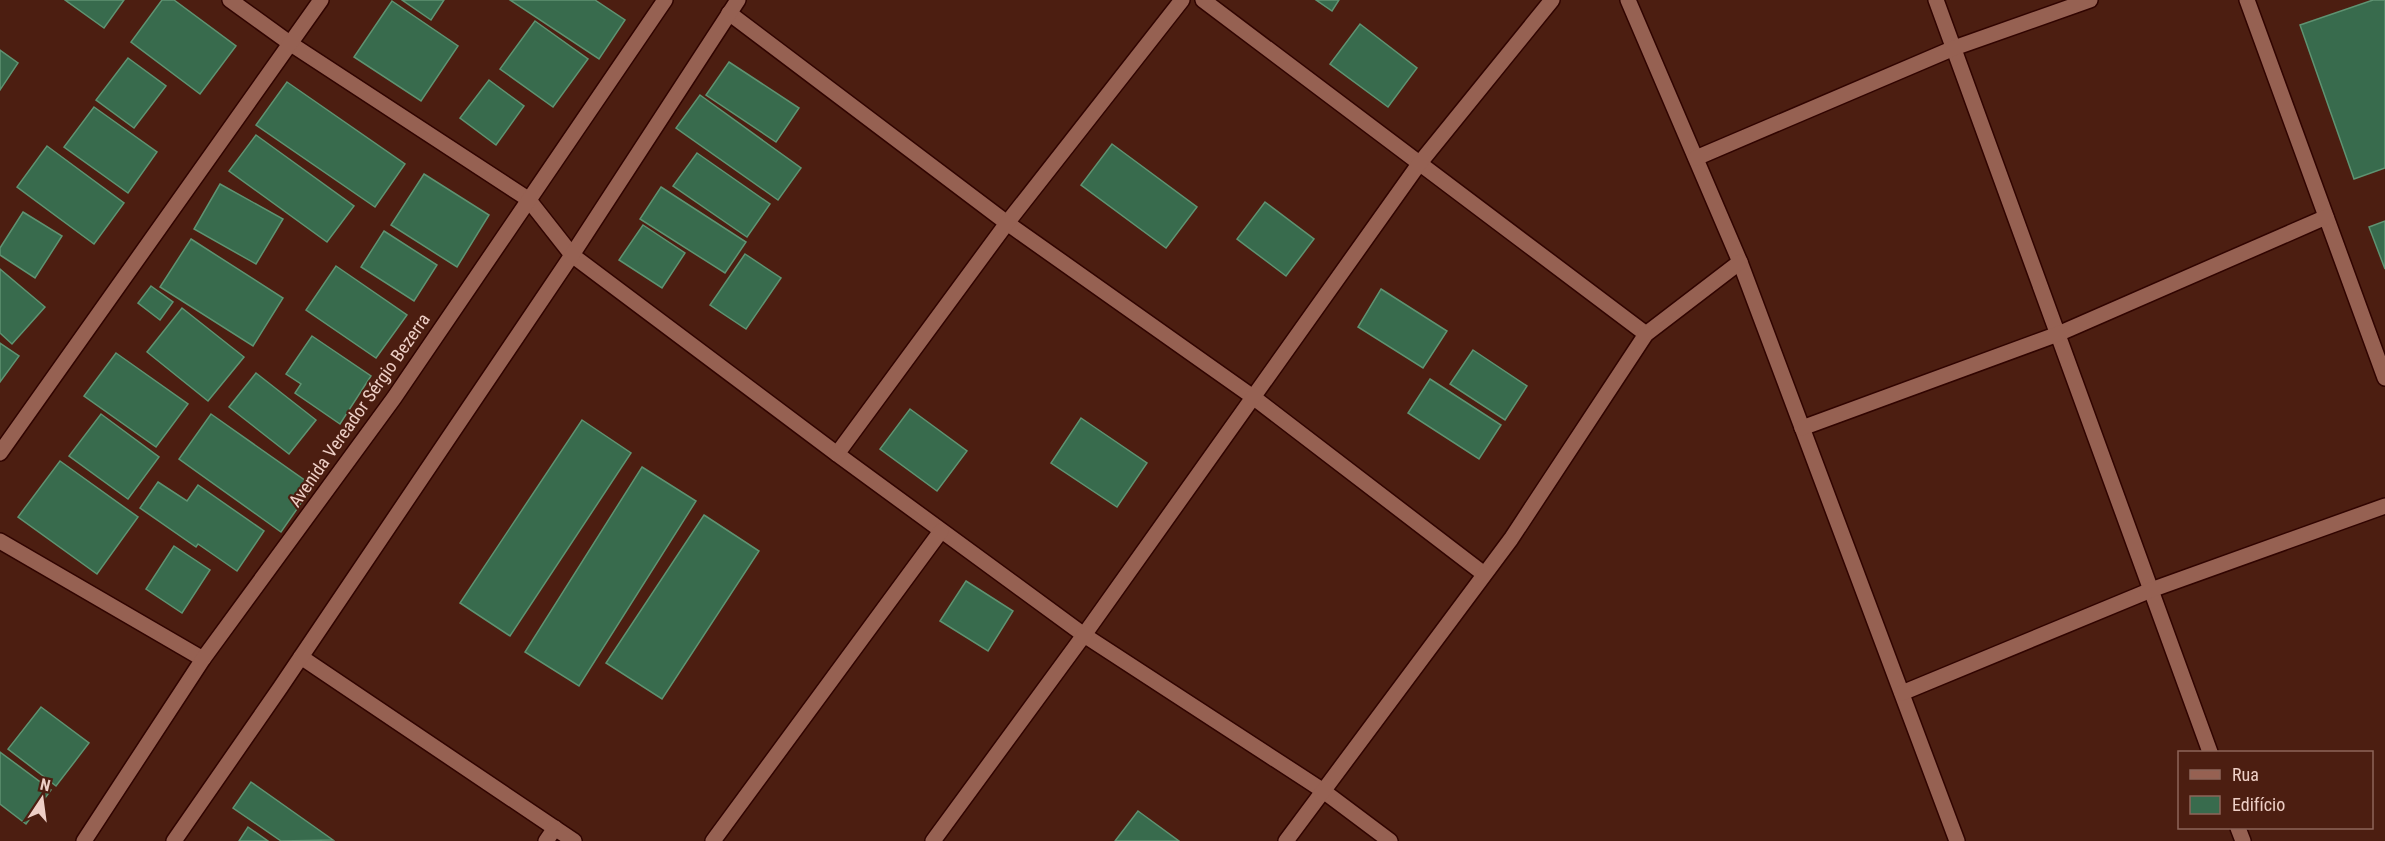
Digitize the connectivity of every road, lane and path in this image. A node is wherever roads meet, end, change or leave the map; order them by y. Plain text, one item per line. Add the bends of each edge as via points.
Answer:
1 (230, 0) edge
2 (321, 0) edge
3 (665, 0) edge
4 (1182, 0) edge
5 (1203, 0) edge
6 (1552, 0) edge
7 (1628, 0) edge
8 (1936, 0) edge
9 (2090, 0) edge
10 (2247, 0) edge
11 (733, 6) edge
12 (291, 44) junction
13 (1954, 48) junction
14 (1696, 158) junction
15 (1419, 164) junction
16 (528, 199) junction
17 (2326, 217) junction
18 (1007, 223) junction
19 (572, 255) junction
20 (1740, 262) junction
21 (1646, 334) junction
22 (2058, 334) junction
23 (2385, 378) edge
24 (1254, 397) junction
25 (1802, 428) junction
26 (0, 453) edge
27 (837, 454) junction
28 (2385, 506) edge
29 (941, 531) junction
30 (0, 541) edge
31 (1484, 574) junction
32 (2151, 591) junction
33 (1084, 635) junction
34 (301, 657) junction
35 (203, 659) junction
36 (1902, 693) junction
37 (2210, 751) edge
38 (1322, 790) junction
39 (550, 835) edge
40 (84, 841) edge
41 (174, 841) edge
42 (574, 841) edge
43 (713, 841) edge
44 (933, 841) edge
45 (1286, 841) edge
46 (1389, 841) edge
47 (1957, 841) edge

1 - 12 street
2 - 12 street
3 - 16 street, Avenida Vereador Sérgio Bezerra
4 - 18 street
5 - 15 street
6 - 15 street
7 - 14 street
8 - 13 street
9 - 13 street
10 - 17 street
11 - 18 street
11 - 19 street
12 - 16 street
12 - 26 street
13 - 14 street
13 - 22 street
14 - 20 street
15 - 21 street
15 - 24 street
16 - 19 street
16 - 35 street, Avenida Vereador Sérgio Bezerra via 394,398
17 - 22 street
17 - 23 street
18 - 24 street
18 - 27 street
19 - 27 street
19 - 34 street
20 - 21 street
20 - 25 street
21 - 31 street
22 - 25 street
22 - 32 street
24 - 31 street
24 - 33 street
25 - 36 street
27 - 29 street
28 - 32 street
29 - 33 street
29 - 43 street
30 - 35 street
31 - 38 street
32 - 36 street
32 - 37 street
33 - 38 street
33 - 44 street
34 - 39 street
34 - 41 street
35 - 40 street, Avenida Vereador Sérgio Bezerra
36 - 47 street
38 - 45 street
38 - 46 street
39 - 42 street

